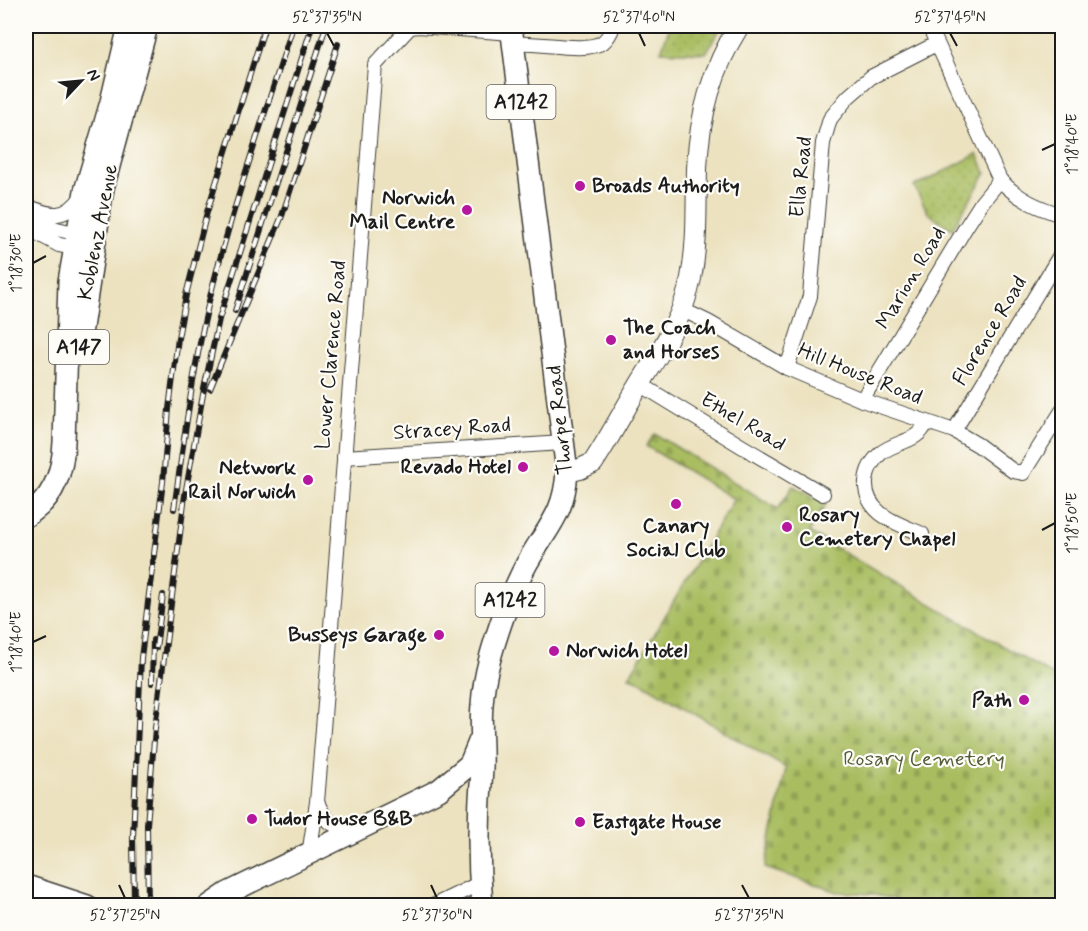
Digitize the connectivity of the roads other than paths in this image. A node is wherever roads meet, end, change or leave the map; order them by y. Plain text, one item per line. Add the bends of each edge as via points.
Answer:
1 (129, 26) edge
2 (147, 26) edge
3 (613, 26) edge
4 (739, 26) edge
5 (929, 26) edge
6 (512, 34) edge
7 (936, 44) junction
8 (1000, 180) junction
9 (85, 191) junction
10 (26, 206) edge
11 (1062, 215) edge
12 (26, 217) edge
13 (26, 227) edge
14 (84, 242) junction
15 (1062, 252) edge
16 (683, 310) junction
17 (787, 369) junction
18 (640, 384) junction
19 (861, 400) junction
20 (1062, 411) edge
21 (926, 423) junction
22 (954, 431) junction
23 (563, 443) junction
24 (344, 457) junction
25 (567, 472) junction
26 (823, 494) dead end
27 (26, 516) edge
28 (922, 534) dead end
29 (480, 738) junction
30 (439, 790) junction
31 (317, 802) junction
32 (480, 805) junction
33 (353, 832) junction
34 (309, 855) junction
35 (26, 886) edge
36 (481, 895) edge
37 (87, 906) edge
38 (209, 906) edge
39 (432, 906) edge

1 - 9 main road, Koblenz Avenue / A147
2 - 14 main road, Koblenz Avenue / A147 via 103,188
3 - 6 street via 603,42 593,46 576,47
4 - 16 street via 723,53 704,110 697,166 695,242
5 - 7 street
6 - 23 main road, Thorpe Road / A1242
6 - 24 street, Lower Clarence Road via 410,27 375,65
7 - 8 street
7 - 17 street, Ella Road via 871,77 830,119 823,143 810,296
8 - 11 street via 1033,206
8 - 19 street, Marion Road via 966,227
9 - 10 street via 75,207 58,215
9 - 14 main road, Koblenz Avenue / A147
12 - 14 street
13 - 14 street via 60,245
14 - 27 main road, Koblenz Avenue / A147 via 69,280 62,467 45,501
15 - 22 street, Florence Road
16 - 17 street, Hill House Road
16 - 18 street
17 - 19 street, Hill House Road
18 - 25 street via 593,463
18 - 26 street, Ethel Road
19 - 21 street, Hill House Road
20 - 22 street, Hill House Road via 1023,473 1013,471
21 - 22 street, Hill House Road
21 - 28 street via 919,434 883,451 867,472 866,483 875,510
23 - 24 street, Stracey Road
23 - 25 main road, Thorpe Road / A1242
24 - 31 street, Lower Clarence Road
25 - 29 main road, Thorpe Road / A1242 via 562,504 529,559 492,649 484,681
29 - 30 main road, A1242 via 470,764
29 - 32 main road, Thorpe Road / A1242
30 - 32 main road, A1242 via 467,785
30 - 33 main road, A1242
31 - 33 street via 325,819
31 - 34 street, Lower Clarence Road
32 - 36 main road, Thorpe Road / A1242
33 - 34 main road, A1242
34 - 38 main road, A1242
35 - 37 main road
36 - 39 street via 474,886

